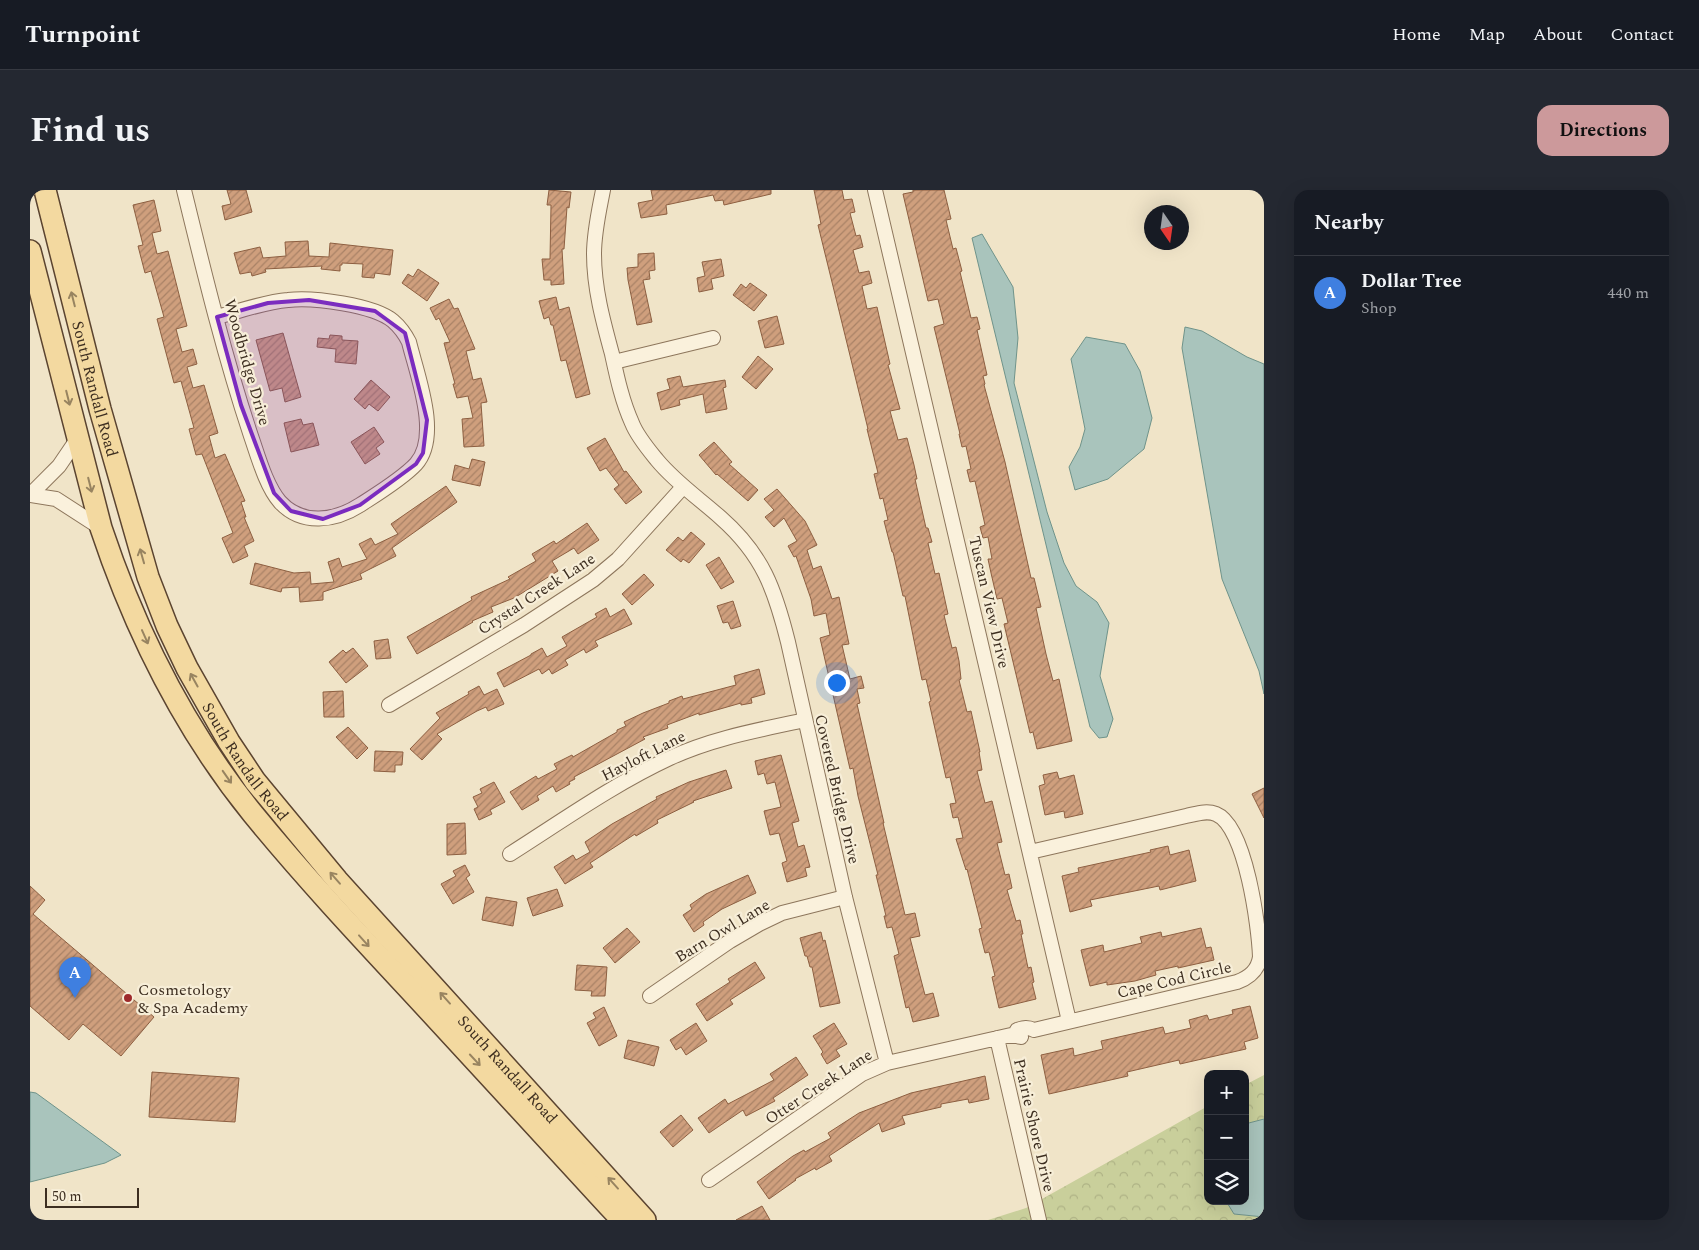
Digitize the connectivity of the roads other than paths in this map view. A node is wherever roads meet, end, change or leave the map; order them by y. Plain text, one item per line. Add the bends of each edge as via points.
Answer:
1 (45, 190) edge
2 (184, 190) edge
3 (603, 190) edge
4 (875, 190) edge
5 (30, 251) edge
6 (216, 317) junction
7 (713, 338) dead end
8 (614, 362) junction
9 (78, 438) junction
10 (683, 487) junction
11 (30, 495) edge
12 (101, 528) junction
13 (389, 705) dead end
14 (805, 720) junction
15 (1030, 852) junction
16 (510, 854) dead end
17 (846, 897) junction
18 (650, 996) dead end
19 (1069, 1021) junction
20 (997, 1038) junction
21 (887, 1063) junction
22 (709, 1180) dead end
23 (622, 1220) edge
24 (645, 1220) edge
25 (1039, 1220) edge

24 -> 1 main road, South Randall Road via 337,880 261,788 228,742 187,668 148,577 100,409
2 - 6 street, Woodbridge Drive
3 - 8 street, Covered Bridge Drive via 595,239 594,274
4 - 15 street, Tuscan View Drive
5 -> 9 main road, South Randall Road
6 - 6 street, Woodbridge Drive via 268,303 309,300 375,311 392,320 407,337 428,420 428,437 416,464 350,511 332,518 297,514 285,506 269,484 241,406
7 - 8 street
8 - 10 street, Covered Bridge Drive via 632,425 657,461
9 - 11 street via 59,466
9 -> 12 main road, South Randall Road
10 - 13 street, Crystal Creek Lane via 618,559 593,580
10 - 14 street, Covered Bridge Drive via 744,542 770,582
11 - 12 street via 56,499
12 -> 23 main road, South Randall Road via 116,572 164,677 183,712 252,813 325,898
14 - 16 street, Hayloft Lane via 731,736 670,758 614,788
14 - 17 street, Covered Bridge Drive
15 - 19 street, Tuscan View Drive
15 - 19 street, Cape Cod Circle via 1207,812 1218,815 1234,835 1252,894 1260,957 1251,975 1237,982
17 - 18 street, Barn Owl Lane via 782,913 759,924
17 - 21 street, Covered Bridge Drive
19 - 20 street, Otter Creek Lane via 1034,1030 1025,1037
20 - 21 street, Otter Creek Lane
20 - 25 street, Prairie Shore Drive
21 - 22 street, Otter Creek Lane via 862,1074

